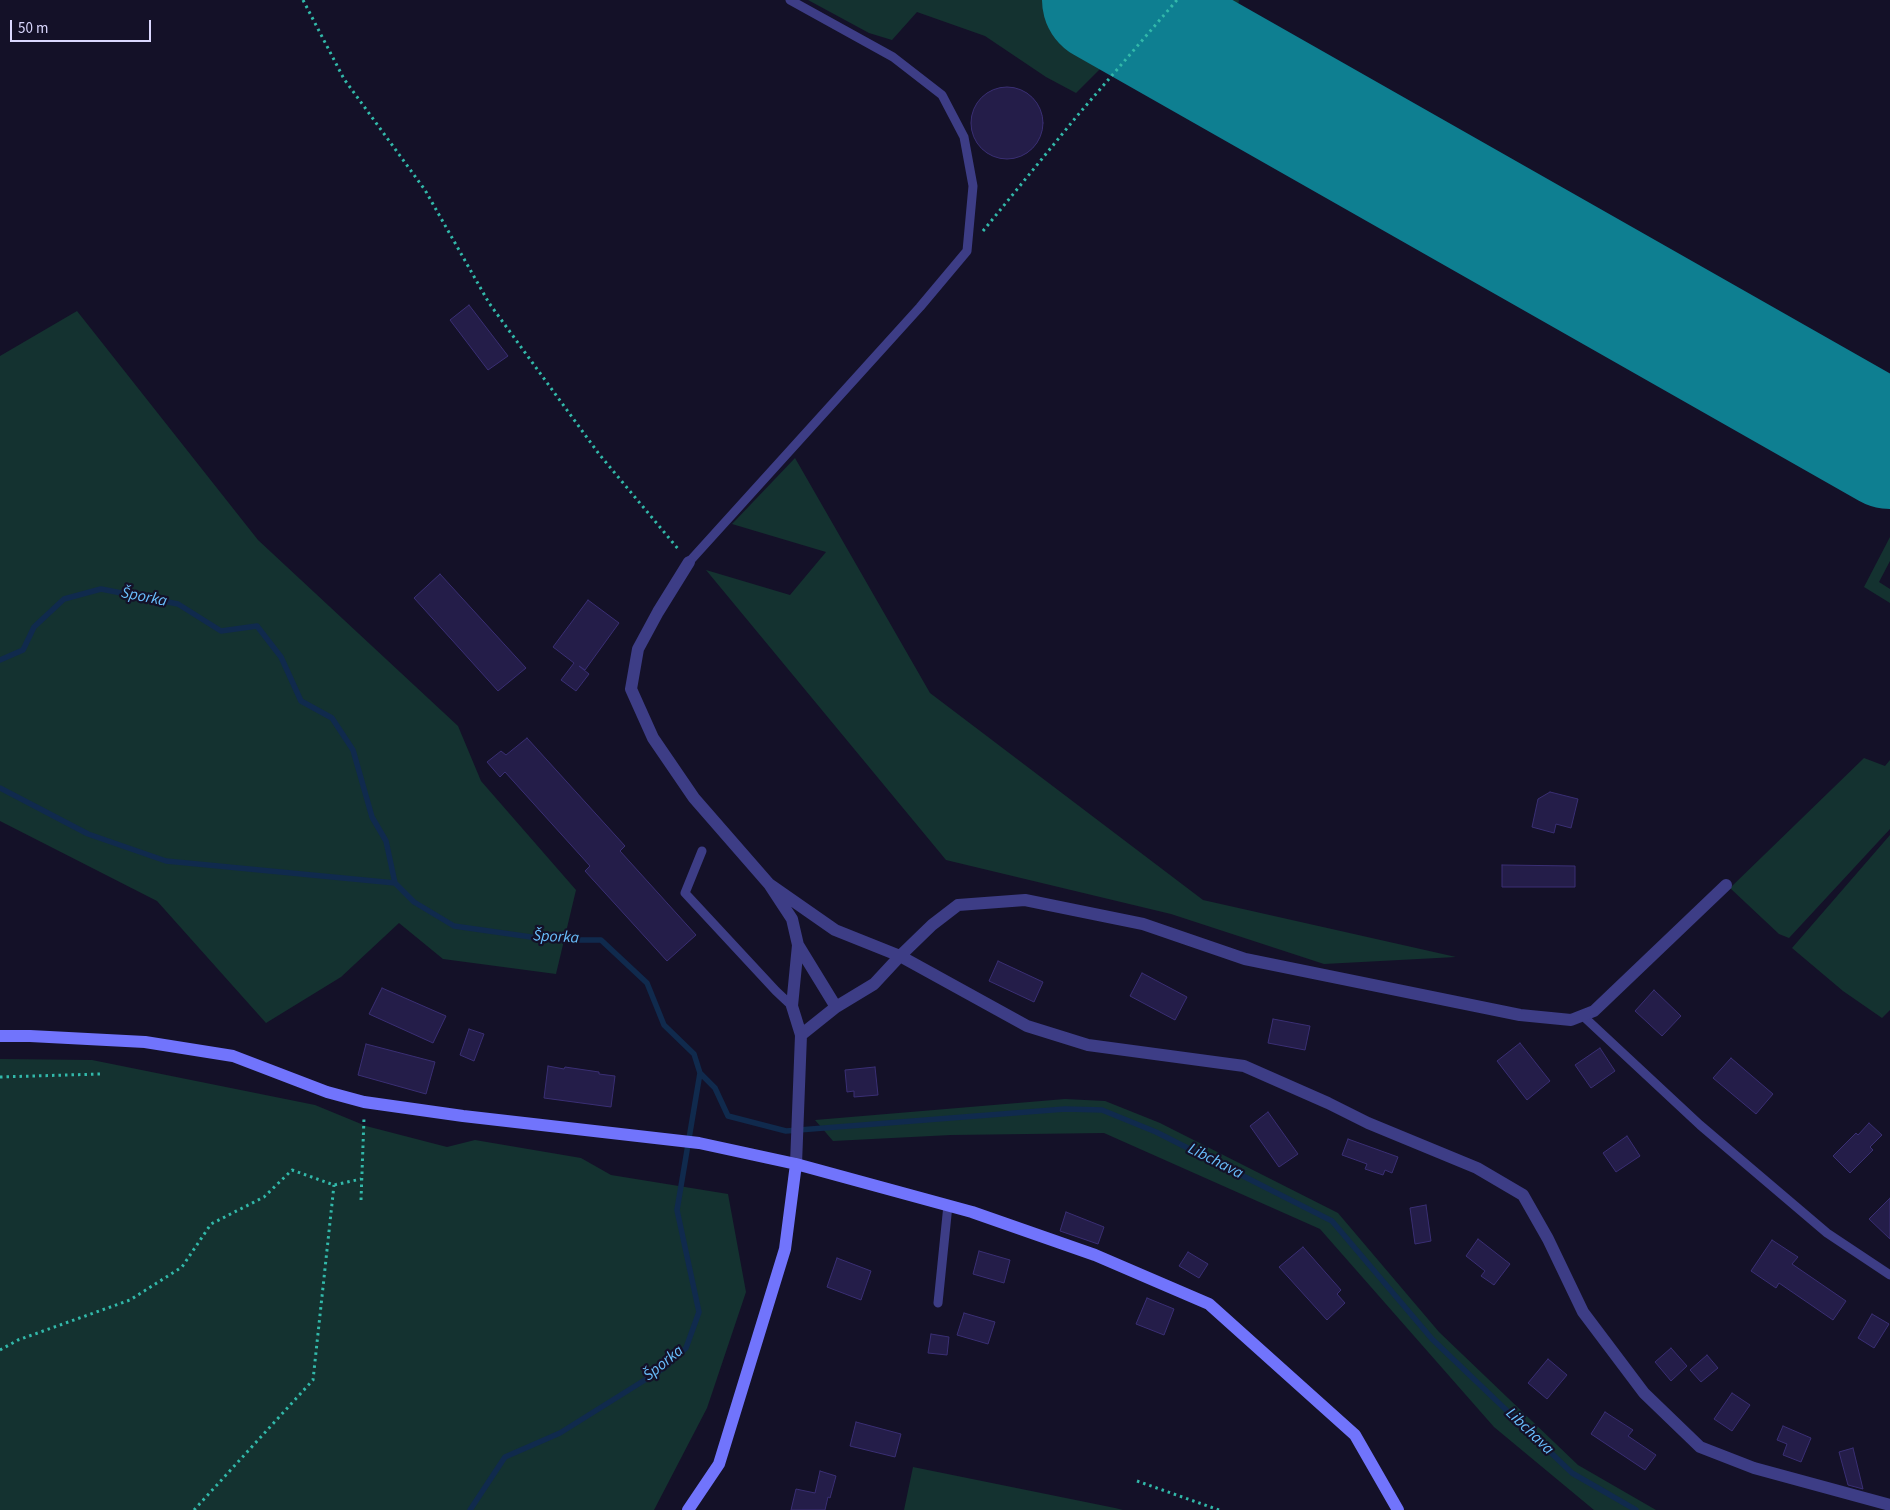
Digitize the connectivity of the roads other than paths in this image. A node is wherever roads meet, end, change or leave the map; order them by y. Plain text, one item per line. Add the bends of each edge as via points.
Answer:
1 (790, 0) edge
2 (689, 562) joint
3 (702, 851) dead end
4 (769, 884) junction
5 (1726, 885) dead end
6 (798, 945) junction
7 (900, 956) junction
8 (792, 1006) junction
9 (836, 1007) junction
10 (1582, 1016) junction
11 (801, 1035) junction
12 (0, 1036) edge
13 (796, 1164) junction
14 (948, 1206) junction
15 (1890, 1275) edge
16 (938, 1303) dead end
17 (1890, 1505) edge
18 (688, 1510) edge
19 (1398, 1510) edge

1 - 2 lane via 893,57 942,95 964,137 973,186 967,251
2 - 4 street via 638,648 631,689 652,738 694,798
3 - 8 lane via 685,893
4 - 6 street via 792,919
4 - 7 street via 835,930
5 - 10 street via 1594,1011
6 - 8 street
6 - 9 street
7 - 9 street via 874,984
7 - 10 street via 958,905 1025,900 1143,924 1245,959 1345,980 1520,1015 1571,1020
7 - 17 street via 1027,1026 1088,1045 1244,1066 1477,1168 1522,1195 1548,1239 1583,1312 1644,1393 1700,1447 1754,1468
8 - 11 street
9 - 11 street
10 - 15 lane via 1700,1125 1827,1234
11 - 13 street
12 - 13 street via 146,1042 233,1056 327,1092 364,1102 678,1139
13 - 14 street
13 - 18 street via 785,1249 719,1464
14 - 16 lane
14 - 19 street via 1096,1255 1209,1304 1355,1435

